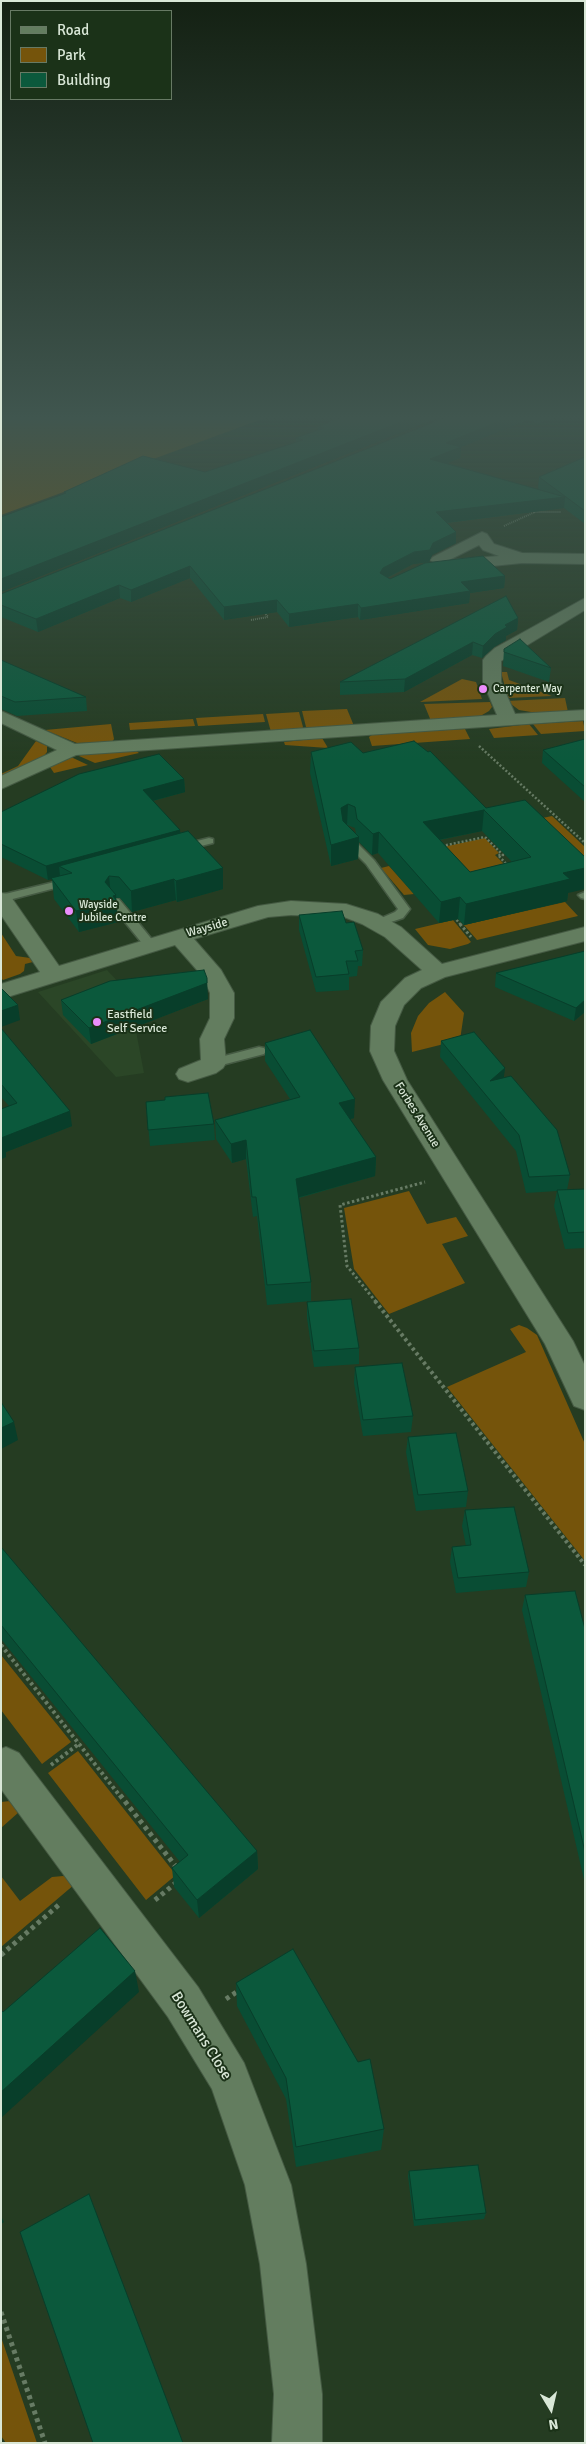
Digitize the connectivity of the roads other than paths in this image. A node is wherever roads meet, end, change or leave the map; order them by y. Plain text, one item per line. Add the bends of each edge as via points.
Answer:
1 (492, 532) edge
2 (482, 537) junction
3 (522, 558) junction
4 (585, 559) edge
5 (585, 603) edge
6 (585, 715) edge
7 (1, 716) edge
8 (508, 720) junction
9 (72, 750) junction
10 (1, 783) edge
11 (348, 830) edge
12 (209, 841) dead end
13 (172, 851) edge
14 (81, 878) edge
15 (1, 899) edge
16 (115, 902) edge
17 (376, 923) junction
18 (585, 934) edge
19 (180, 936) junction
20 (150, 945) junction
21 (436, 972) junction
22 (53, 974) junction
23 (1, 992) edge
24 (259, 1051) dead end
25 (214, 1063) junction
26 (188, 1074) dead end
27 (585, 1398) edge
28 (6, 1765) dead end
29 (297, 2443) edge

1 - 2 street
2 - 3 street via 488,547
2 - 3 street via 427,567
3 - 4 street
5 - 8 street via 492,660 492,682
6 - 8 street
7 - 9 street
8 - 9 street
9 - 10 street
11 - 17 lane via 350,842 370,862 404,909 399,915
12 - 13 lane
14 - 15 lane
15 - 22 street
16 - 20 lane
17 - 19 street, Wayside via 346,911 291,908
17 - 21 street, Wayside via 393,932
18 - 21 street, Forbes Avenue
19 - 20 street, Wayside
19 - 25 street via 213,975 222,993 222,1018 212,1039
20 - 22 street, Wayside
21 - 27 street, Forbes Avenue via 413,983 394,1002 383,1026 382,1051 395,1080 558,1341
22 - 23 street, Wayside
24 - 25 lane
25 - 26 street
28 - 29 street, Bowmans Close via 183,2002 229,2078 268,2185 283,2264 298,2394

